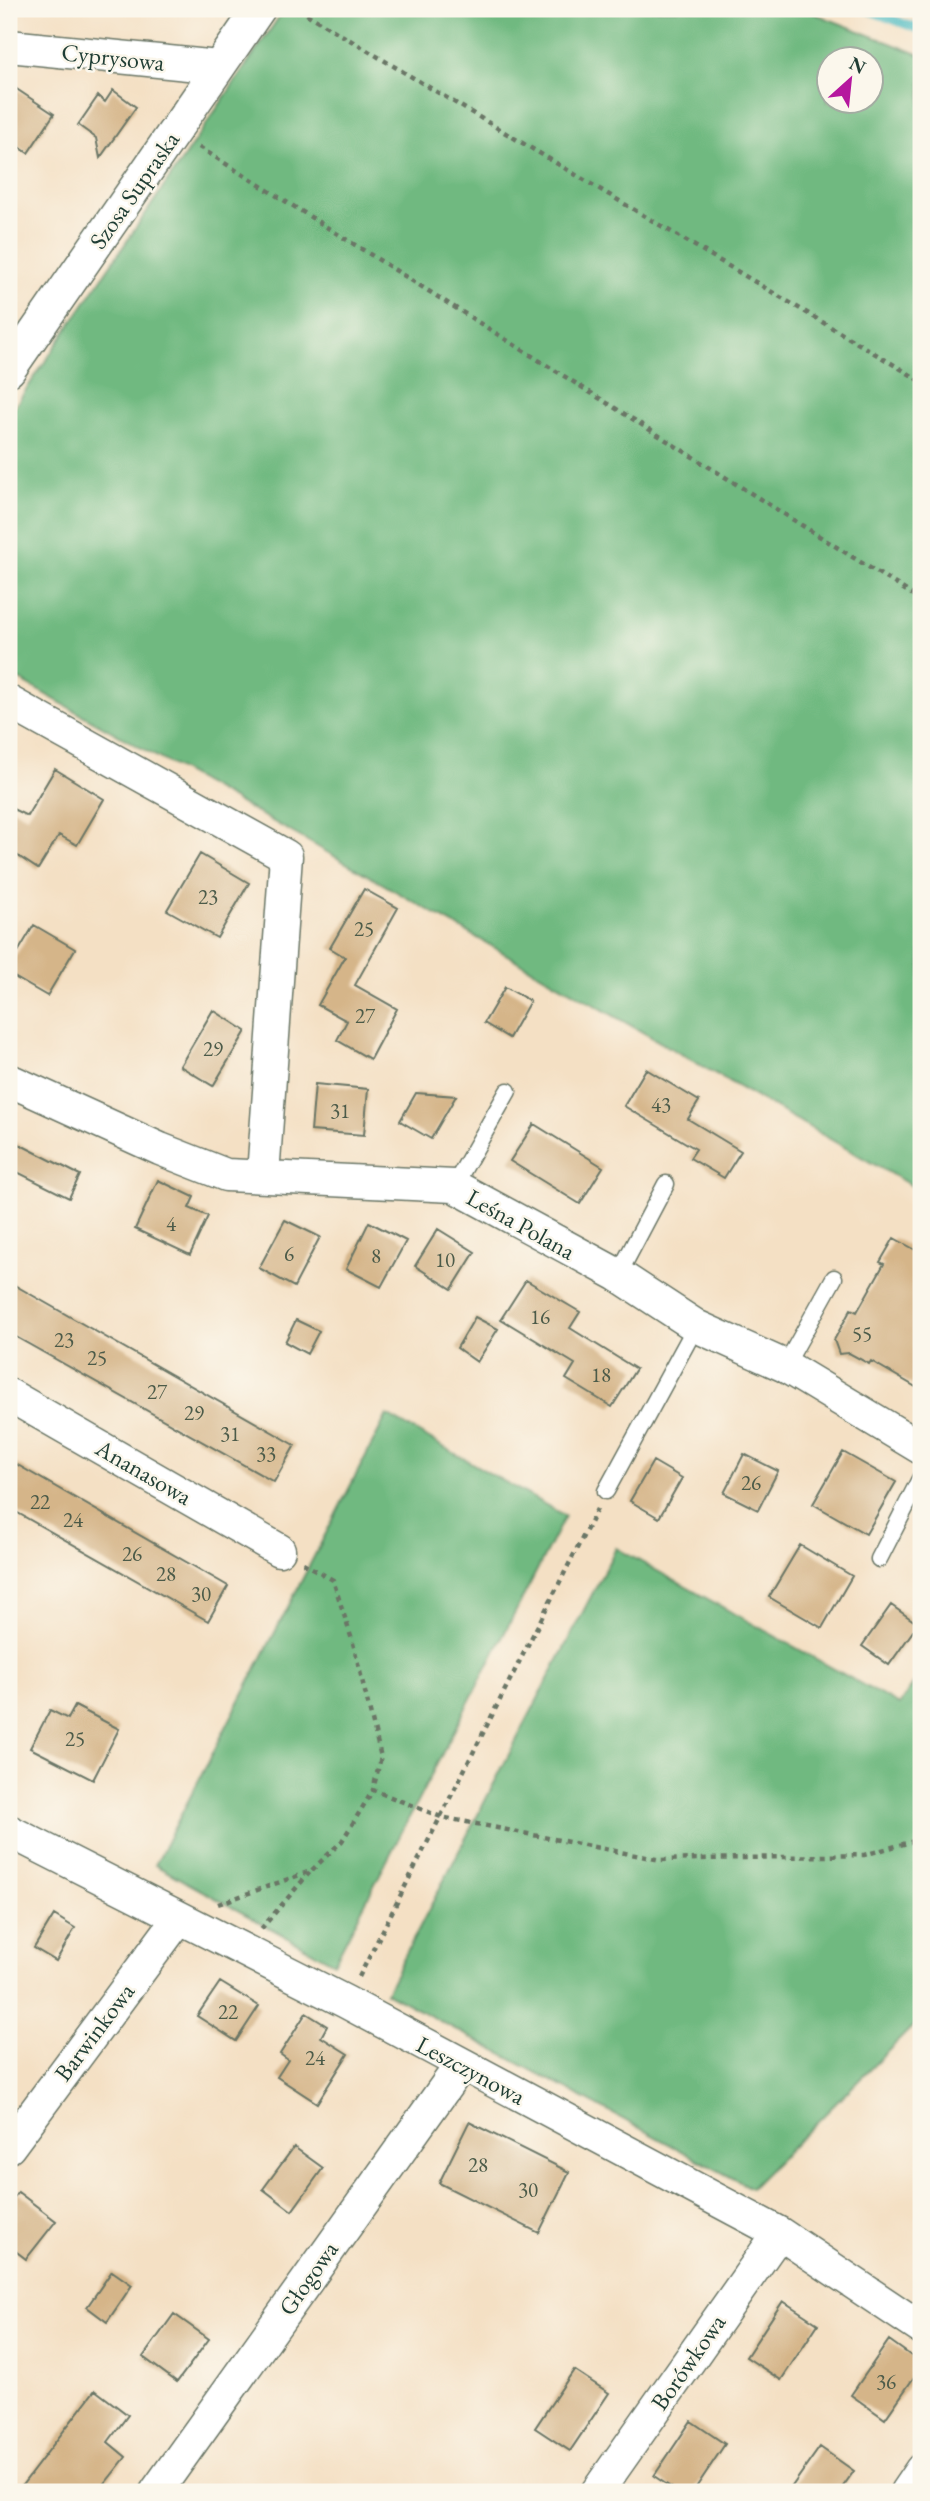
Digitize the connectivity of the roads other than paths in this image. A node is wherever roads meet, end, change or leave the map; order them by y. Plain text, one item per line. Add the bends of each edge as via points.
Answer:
1 (258, 9) edge
2 (9, 46) edge
3 (218, 67) junction
4 (9, 370) edge
5 (9, 702) edge
6 (9, 1080) edge
7 (509, 1091) dead end
8 (262, 1175) junction
9 (666, 1184) dead end
10 (454, 1186) junction
11 (618, 1275) junction
12 (834, 1278) dead end
13 (696, 1326) junction
14 (785, 1366) junction
15 (9, 1395) edge
16 (921, 1447) edge
17 (921, 1477) edge
18 (606, 1491) road end
19 (279, 1550) road end
20 (879, 1559) dead end
21 (9, 1831) edge
22 (179, 1918) junction
23 (461, 2064) junction
24 (9, 2147) edge
25 (779, 2233) junction
26 (920, 2324) edge
27 (921, 2470) edge
28 (156, 2492) edge
29 (597, 2492) edge
30 (906, 2492) edge

1 - 3 street, Szosa Supraska
2 - 3 street, Cyprysowa
3 - 4 street, Szosa Supraska
5 - 8 street via 286,856
6 - 8 street, Leśna Polana via 226,1175
7 - 10 lane
8 - 10 street, Leśna Polana
9 - 11 lane
10 - 11 street, Leśna Polana
11 - 13 street, Leśna Polana
12 - 14 lane
13 - 14 street, Leśna Polana
13 - 18 lane
14 - 16 street, Leśna Polana
15 - 19 street, Ananasowa
17 - 20 lane
21 - 22 street, Leszczynowa
22 - 23 street, Leszczynowa
22 - 24 street, Barwinkowa
23 - 25 street, Leszczynowa
23 - 28 street, Głogowa
25 - 26 street, Leszczynowa
25 - 29 street, Borówkowa
27 - 30 street

